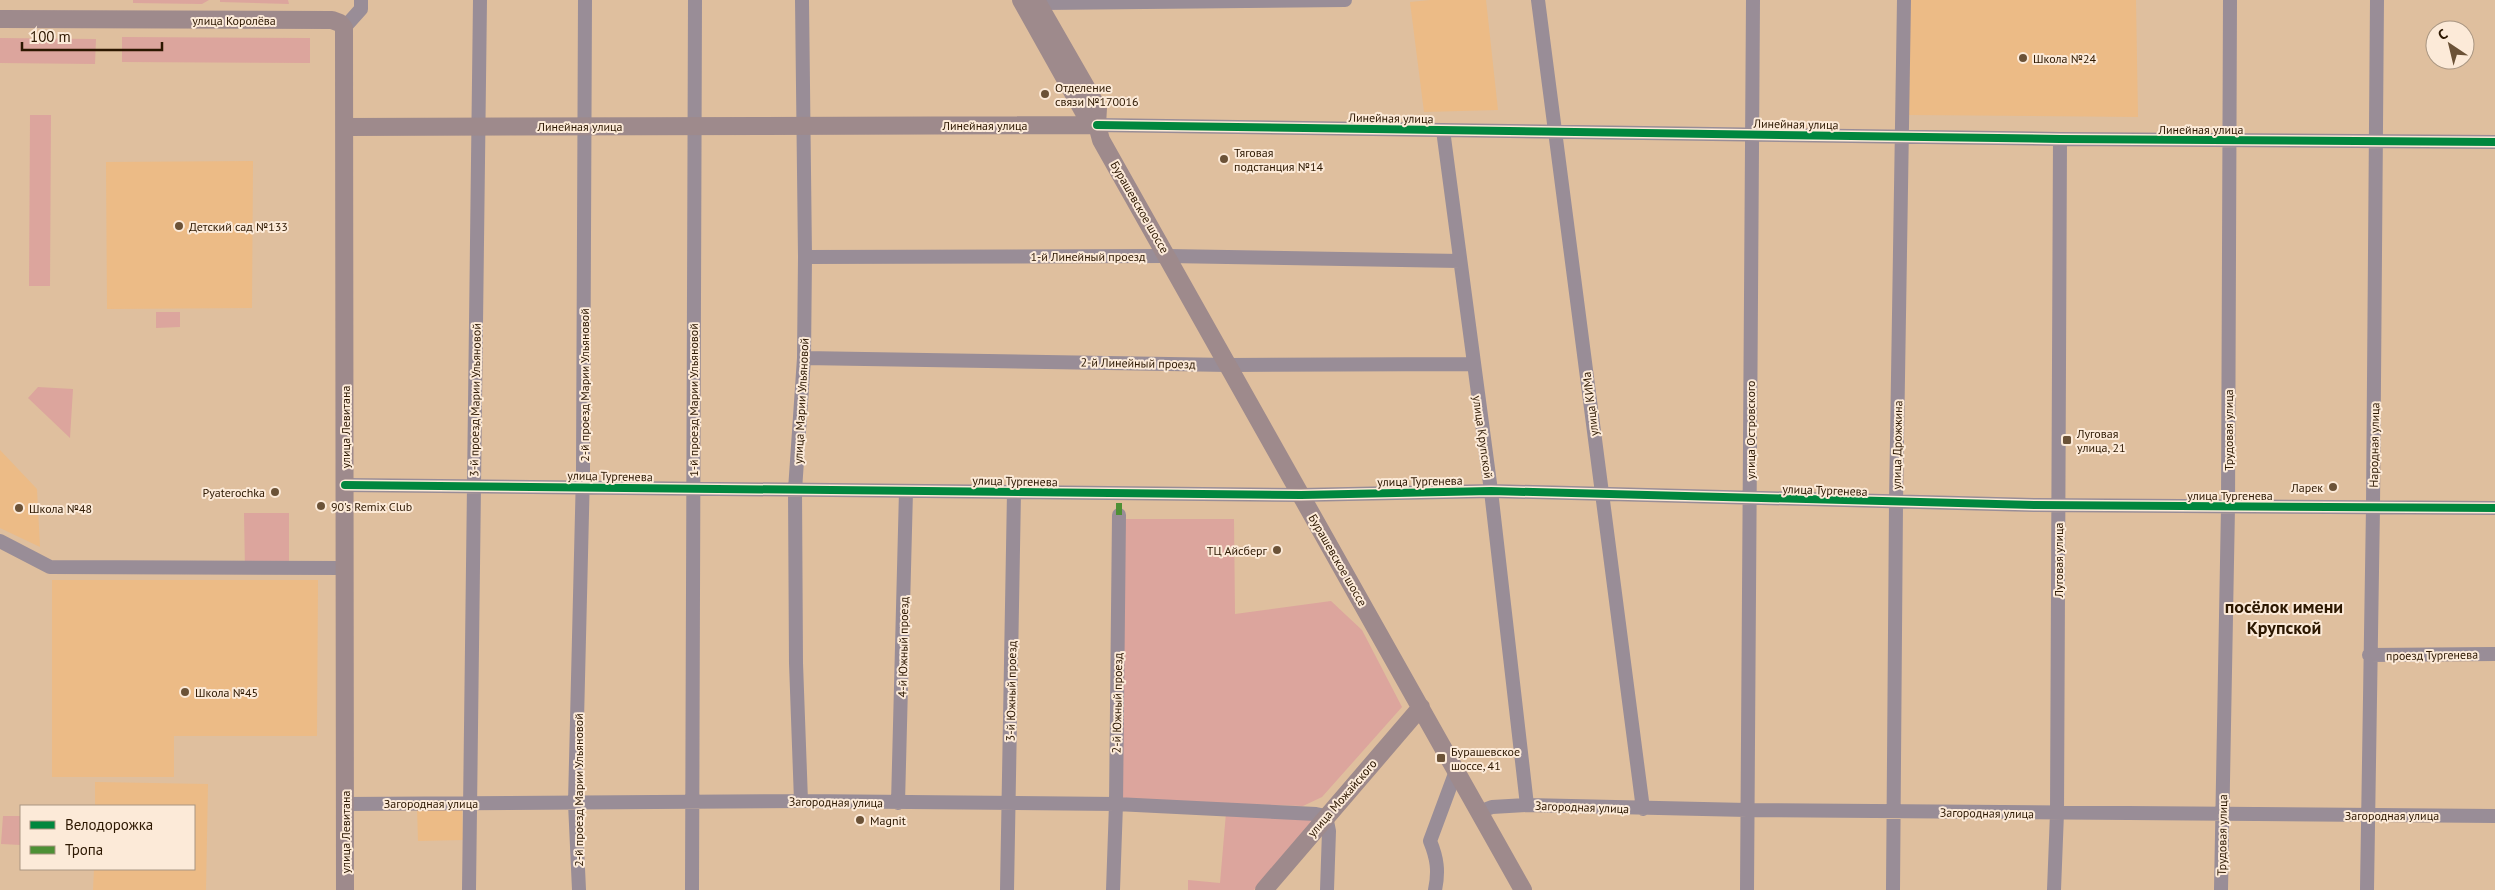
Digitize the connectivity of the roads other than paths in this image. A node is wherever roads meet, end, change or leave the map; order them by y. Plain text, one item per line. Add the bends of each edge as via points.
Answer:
1 (361, 0) edge
2 (480, 0) edge
3 (585, 0) edge
4 (694, 0) edge
5 (802, 0) edge
6 (1021, 0) edge
7 (1345, 0) edge
8 (1538, 0) edge
9 (1753, 0) edge
10 (1904, 0) edge
11 (2230, 0) edge
12 (2377, 0) edge
13 (1038, 3) edge
14 (0, 19) edge
15 (344, 28) junction
16 (804, 125) junction
17 (1097, 125) junction
18 (586, 126) junction
19 (694, 126) junction
20 (345, 127) junction
21 (479, 127) junction
22 (1443, 130) junction
23 (1556, 131) junction
24 (1752, 134) junction
25 (1902, 137) junction
26 (2060, 139) junction
27 (2228, 140) junction
28 (2378, 142) junction
29 (2495, 142) edge
30 (1168, 256) junction
31 (805, 257) junction
32 (1460, 261) junction
33 (804, 358) junction
34 (1473, 364) junction
35 (1229, 365) junction
36 (345, 485) junction
37 (474, 486) junction
38 (583, 487) junction
39 (693, 488) junction
40 (795, 490) junction
41 (906, 491) junction
42 (1491, 491) junction
43 (1014, 492) junction
44 (1601, 494) junction
45 (1302, 495) junction
46 (1750, 499) junction
47 (1896, 503) junction
48 (2058, 506) junction
49 (2228, 506) junction
50 (2373, 507) junction
51 (2495, 508) edge
52 (1119, 515) dead end
53 (0, 541) edge
54 (345, 568) junction
55 (2495, 654) edge
56 (2369, 655) junction
57 (1421, 708) junction
58 (1456, 771) junction
59 (801, 801) junction
60 (691, 802) junction
61 (470, 803) junction
62 (575, 803) junction
63 (898, 803) junction
64 (345, 804) junction
65 (1008, 804) junction
66 (1116, 804) junction
67 (1527, 805) junction
68 (1643, 809) junction
69 (1748, 810) junction
70 (1479, 812) junction
71 (1894, 812) junction
72 (2057, 813) junction
73 (2222, 814) junction
74 (2368, 815) junction
75 (1326, 816) junction
76 (2495, 816) edge
77 (345, 890) edge
78 (469, 890) edge
79 (579, 890) edge
80 (692, 890) edge
81 (1007, 890) edge
82 (1113, 890) edge
83 (1264, 890) edge
84 (1327, 890) edge
85 (1435, 890) edge
86 (1523, 890) edge
87 (1746, 890) edge
88 (1893, 890) edge
89 (2054, 890) edge
90 (2221, 890) edge
91 (2367, 890) edge

1 - 15 street via 361,9
2 - 21 street, 3-й проезд Марии Ульяновой
3 - 18 street, 2-й проезд Марии Ульяновой
4 - 19 street, 1-й проезд Марии Ульяновой
5 - 16 street, улица Марии Ульяновой
6 - 17 main road, Бурашевское шоссе via 1086,116
7 - 13 street
8 - 23 street, улица КИМа
9 - 24 street, улица Островского
10 - 25 street, улица Дрожжина
11 - 27 street, Трудовая улица
12 - 28 street, Народная улица
13 - 17 main road, Бурашевское шоссе via 1098,108
14 - 15 main road, улица Королёва via 332,20
15 - 20 main road, улица Левитана
16 - 17 main road, Линейная улица
16 - 19 main road, Линейная улица
16 - 31 street, улица Марии Ульяновой
17 - 22 street, Линейная улица
17 - 30 main road, Бурашевское шоссе via 1102,140
18 - 19 main road, Линейная улица
18 - 21 main road, Линейная улица
18 - 38 street, 2-й проезд Марии Ульяновой
19 - 39 street, 1-й проезд Марии Ульяновой
20 - 21 main road, Линейная улица
20 - 36 main road, улица Левитана
21 - 37 street, 3-й проезд Марии Ульяновой
22 - 23 street, Линейная улица
22 - 32 street, улица Крупской
23 - 24 street, Линейная улица
23 - 44 street, улица КИМа
24 - 25 street, Линейная улица
24 - 46 street, улица Островского
25 - 26 street, Линейная улица
25 - 47 street, улица Дрожжина
26 - 27 street, Линейная улица
26 - 48 street, Луговая улица
27 - 28 street, Линейная улица
27 - 49 street, Трудовая улица
28 - 29 street, Линейная улица
28 - 50 street, Народная улица
30 - 31 street, 1-й Линейный проезд
30 - 32 street, 1-й Линейный проезд
30 - 35 main road, Бурашевское шоссе
31 - 33 street, улица Марии Ульяновой
32 - 34 street, улица Крупской
33 - 35 street, 2-й Линейный проезд
33 - 40 street, улица Марии Ульяновой
34 - 35 street, 2-й Линейный проезд
34 - 42 street, улица Крупской
35 - 45 main road, Бурашевское шоссе
36 - 37 street, улица Тургенева
36 - 54 main road, улица Левитана
37 - 38 street, улица Тургенева
37 - 61 street, 3-й проезд Марии Ульяновой
38 - 39 street, улица Тургенева
38 - 62 street, 2-й проезд Марии Ульяновой
39 - 40 street, улица Тургенева
39 - 60 street, 1-й проезд Марии Ульяновой
40 - 41 street, улица Тургенева
40 - 59 street, улица Марии Ульяновой
41 - 43 street, улица Тургенева
41 - 63 street, 4-й Южный проезд
42 - 44 street, улица Тургенева
42 - 45 street, улица Тургенева
42 - 67 street, улица Крупской
43 - 45 street, улица Тургенева
43 - 65 street, 3-й Южный проезд
44 - 46 street, улица Тургенева
44 - 68 street, улица КИМа
45 - 57 main road, Бурашевское шоссе
46 - 47 street, улица Тургенева
46 - 69 street, улица Островского
47 - 48 street, улица Тургенева
47 - 71 street, улица Дрожжина
48 - 49 street, улица Тургенева
48 - 72 street, Луговая улица
49 - 50 street, улица Тургенева
49 - 73 street, Трудовая улица
50 - 51 street, улица Тургенева
50 - 56 street, Народная улица
52 - 66 street, 2-й Южный проезд
53 - 54 street via 50,567
54 - 64 main road, улица Левитана
55 - 56 street, проезд Тургенева
56 - 74 street, Народная улица
57 - 58 main road, Бурашевское шоссе
57 - 75 main road, улица Можайского
58 - 70 main road, Бурашевское шоссе
58 - 85 street via 1430,841 1438,874
59 - 60 street, Загородная улица
59 - 63 street, Загородная улица
60 - 62 street, Загородная улица
60 - 80 street, 1-й проезд Марии Ульяновой
61 - 62 street, Загородная улица
61 - 64 street, Загородная улица
61 - 78 street, 3-й проезд Марии Ульяновой
62 - 79 street, 2-й проезд Марии Ульяновой
63 - 65 street, Загородная улица
64 - 77 main road, улица Левитана
65 - 66 street, Загородная улица
65 - 81 street, 3-й Южный проезд
66 - 75 street, Загородная улица
66 - 82 street, 2-й Южный проезд
67 - 68 street, Загородная улица
67 - 70 street, Загородная улица via 1492,807
68 - 69 street, Загородная улица
69 - 71 street, Загородная улица
69 - 87 street, улица Островского
70 - 86 main road, Бурашевское шоссе
71 - 72 street, Загородная улица
71 - 88 street, улица Дрожжина
72 - 73 street, Загородная улица
72 - 89 street, Луговая улица
73 - 74 street, Загородная улица
73 - 90 street, Трудовая улица
74 - 76 street, Загородная улица
74 - 91 street, Народная улица
75 - 83 main road, улица Можайского
75 - 84 street via 1329,831

